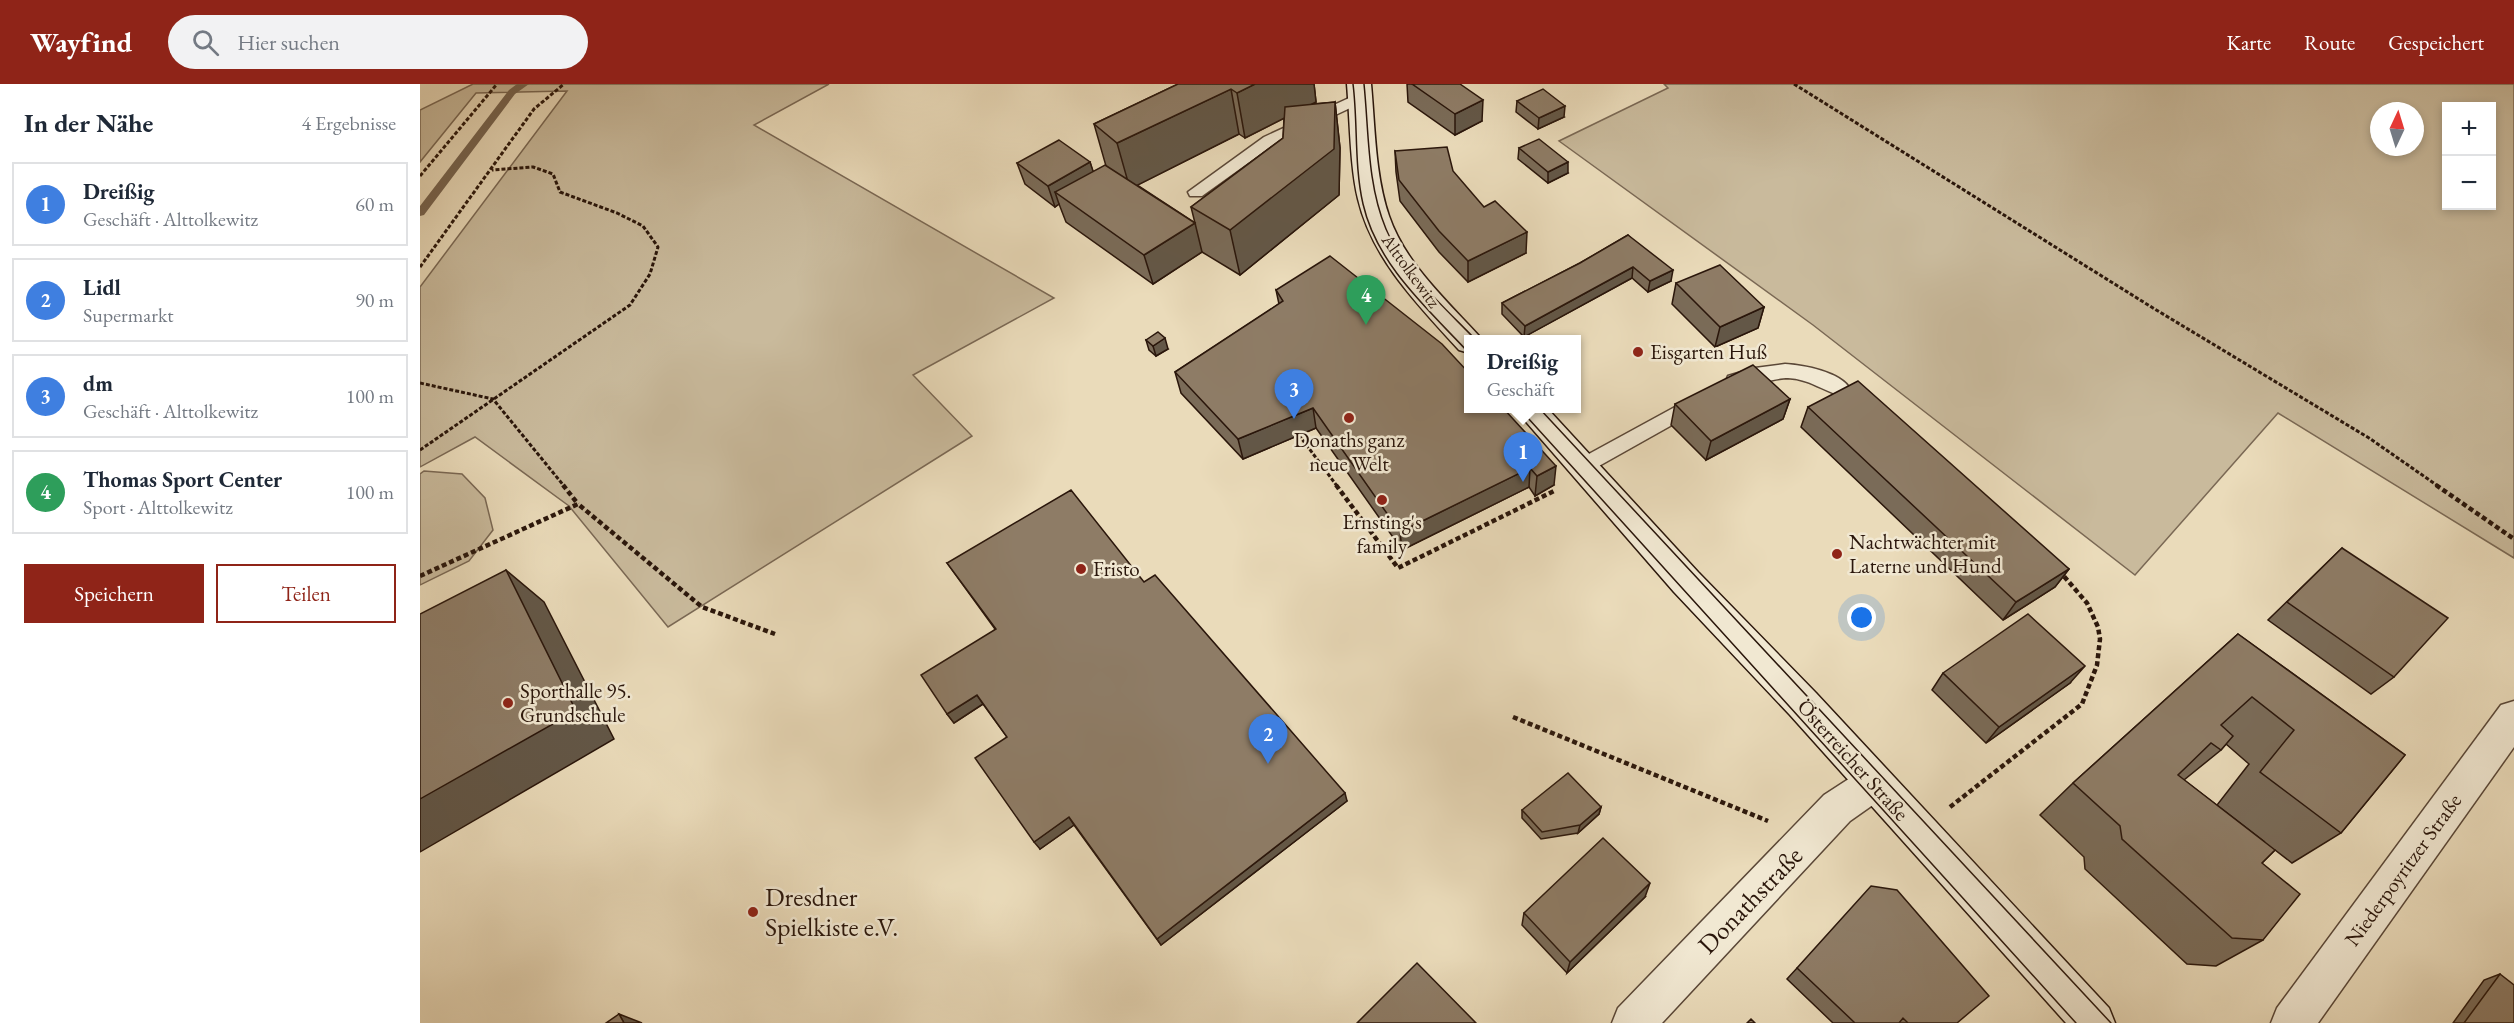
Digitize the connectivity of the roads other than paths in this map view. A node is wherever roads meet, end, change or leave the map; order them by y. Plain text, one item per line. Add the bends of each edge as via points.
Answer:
1 (1359, 91) edge
2 (1196, 192) dead end
3 (1464, 338) edge
4 (1841, 389) edge
5 (1534, 413) edge
6 (1594, 480) junction
7 (2514, 717) edge
8 (1874, 783) junction
9 (1633, 1023) edge
10 (2094, 1023) edge
11 (2292, 1023) edge

1 - 2 lane via 1270,140
1 - 3 main road, Alttolkewitz via 1373,212 1391,250 1419,289
4 - 6 lane via 1815,375 1788,372 1761,372 1736,381
5 - 6 main road
6 - 8 main road, Österreicher Straße
7 - 11 main road, Niederpoyritzer Straße
8 - 9 main road, Donathstraße via 1837,808
8 - 10 main road, Österreicher Straße

